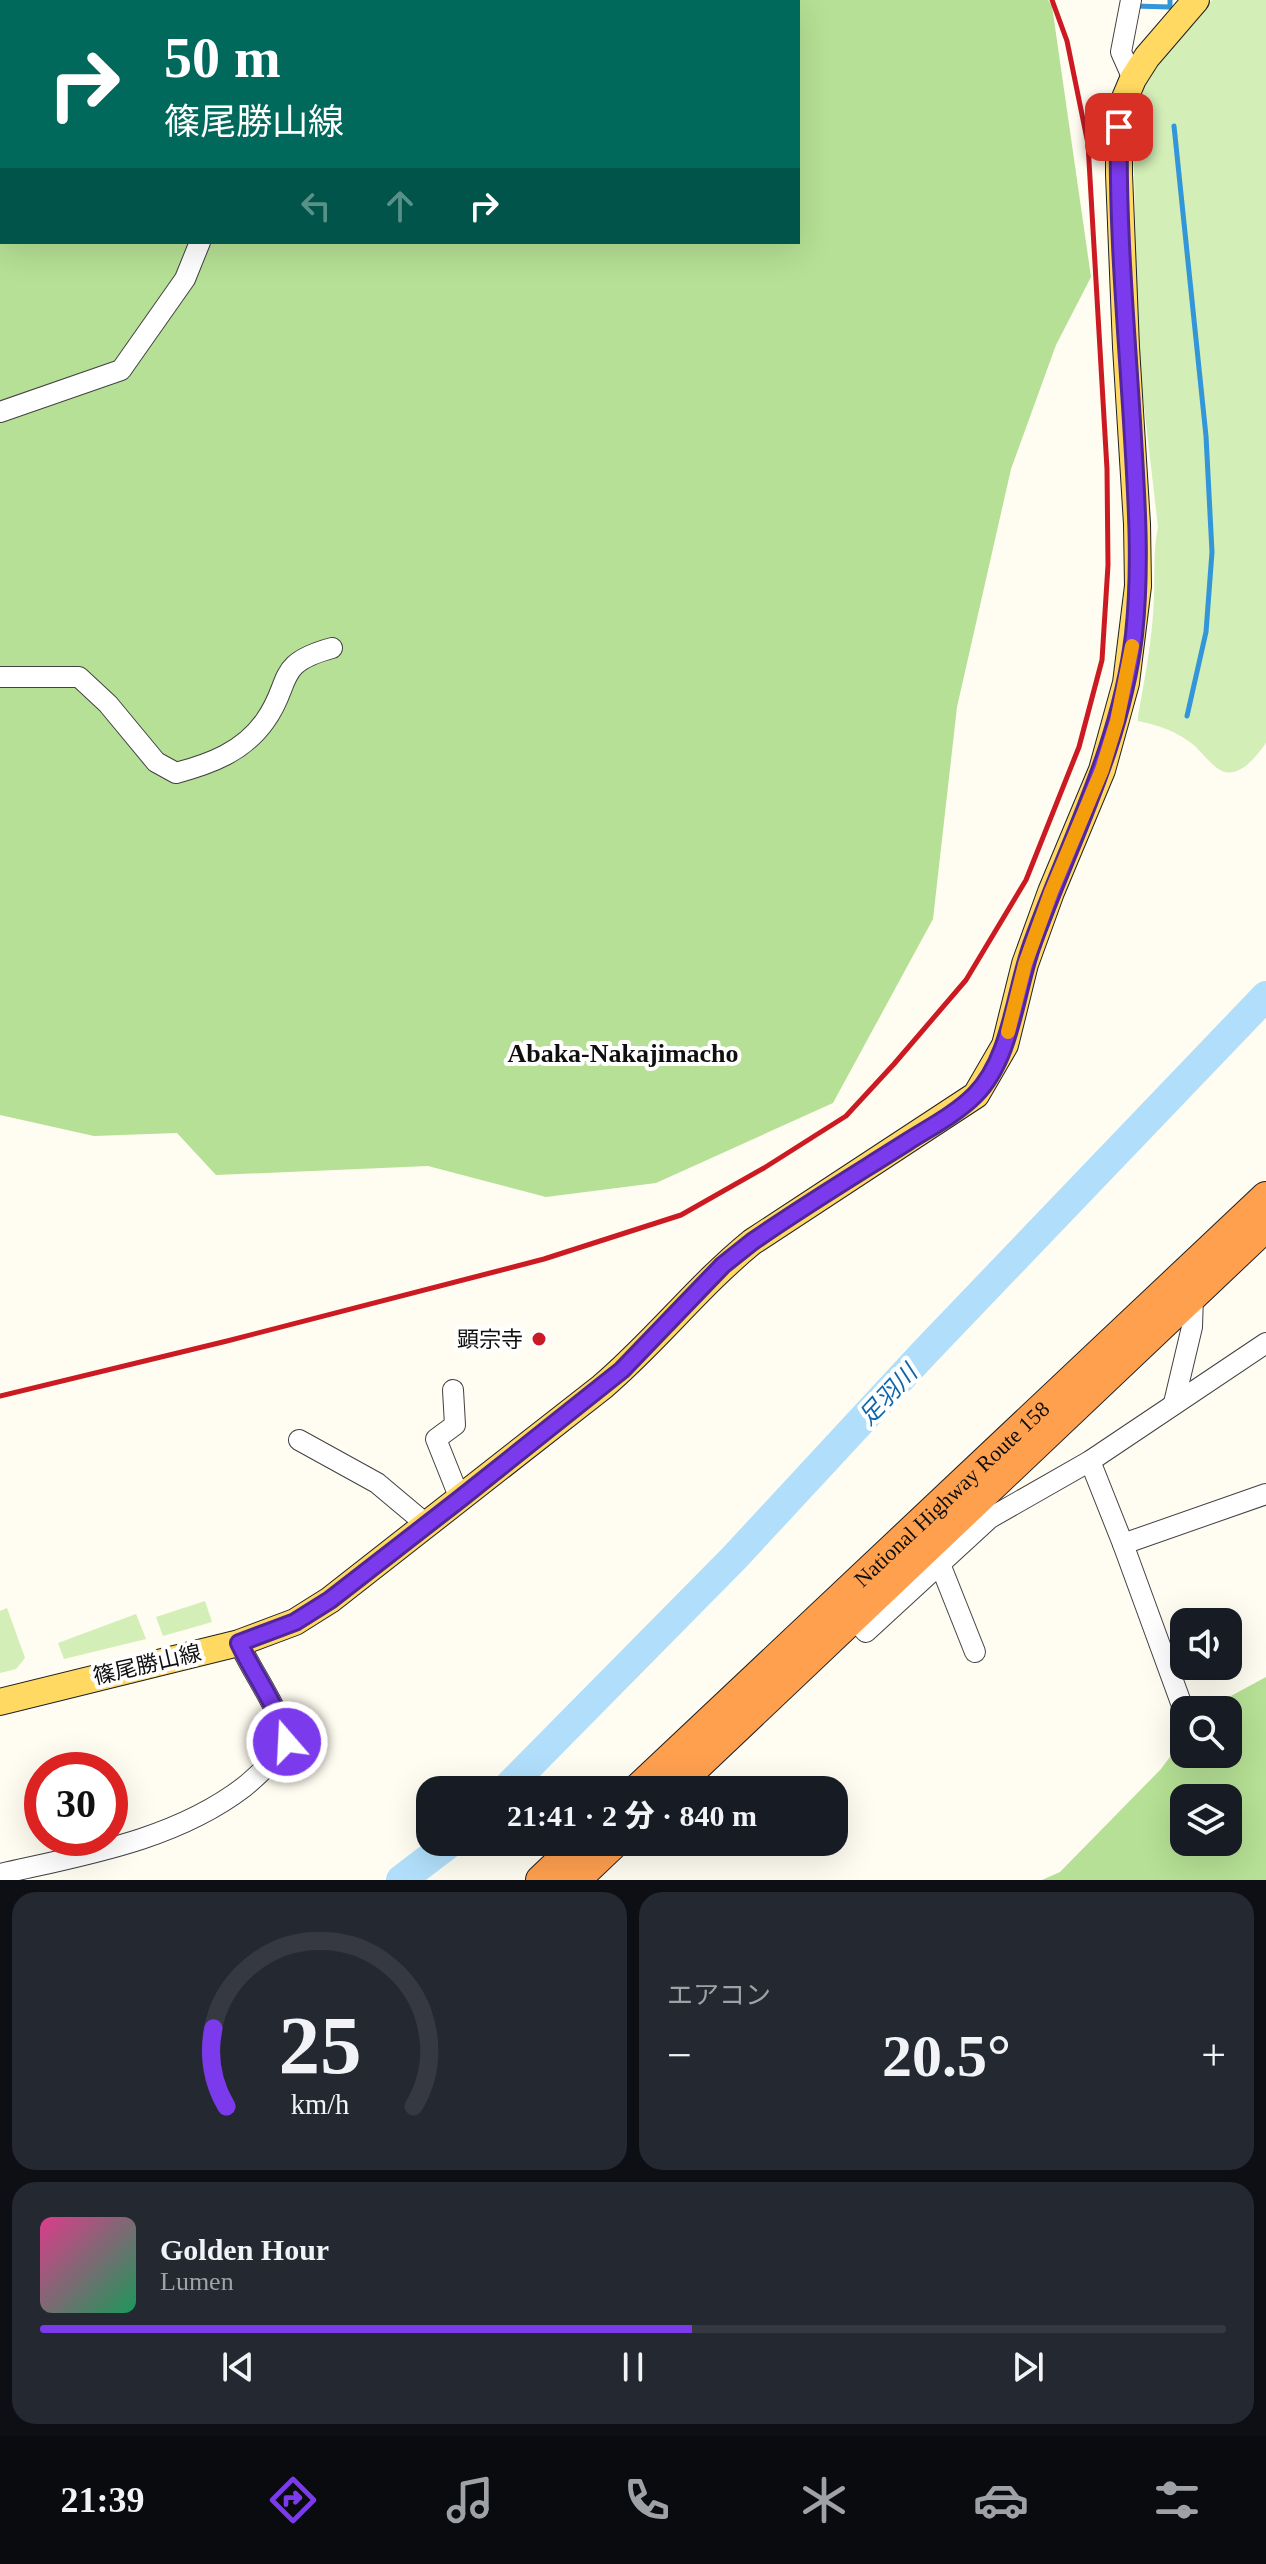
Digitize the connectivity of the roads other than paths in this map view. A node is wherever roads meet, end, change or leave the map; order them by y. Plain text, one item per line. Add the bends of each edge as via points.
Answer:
1 (1131, 0) edge
2 (1196, 0) edge
3 (1133, 79) junction
4 (199, 244) edge
5 (0, 412) edge
6 (332, 648) dead end
7 (0, 677) edge
8 (1266, 1197) edge
9 (1266, 1226) edge
10 (1193, 1295) junction
11 (1266, 1343) edge
12 (453, 1390) dead end
13 (1174, 1403) junction
14 (299, 1440) dead end
15 (1090, 1461) junction
16 (1266, 1494) edge
17 (460, 1499) junction
18 (427, 1525) junction
19 (1123, 1544) junction
20 (940, 1564) junction
21 (845, 1610) junction
22 (239, 1643) junction
23 (975, 1652) dead end
24 (1179, 1696) edge
25 (0, 1702) edge
26 (653, 1776) edge
27 (685, 1776) edge
28 (566, 1856) edge
29 (600, 1856) edge
30 (0, 1874) edge
31 (541, 1880) edge
32 (575, 1880) edge

1 - 3 street via 1121,52
2 - 3 main road, 篠尾勝山線
3 - 17 main road, 篠尾勝山線 via 1122,105 1118,160 1137,524 1133,637 1102,770 1025,964 1005,1045 976,1095 752,1242 622,1370
4 - 5 street via 185,279 121,370
6 - 7 street via 308,655 286,674 268,718 231,754 176,773 156,762 79,677
8 - 21 highway, National Highway Route 158
9 - 10 highway, National Highway Route 158
10 - 13 street via 1192,1327
10 - 21 highway, National Highway Route 158
11 - 13 street
12 - 17 street via 455,1425 436,1439
13 - 15 street
14 - 18 street via 377,1483
15 - 19 street
15 - 20 street via 990,1518
16 - 19 street
17 - 18 main road, 篠尾勝山線
18 - 22 main road, 篠尾勝山線 via 295,1622
19 - 24 street
20 - 21 street via 866,1632
20 - 23 street
21 - 26 highway, National Highway Route 158
21 - 27 highway, National Highway Route 158
22 - 25 main road, 篠尾勝山線
22 - 30 street via 274,1704 287,1739 276,1757 241,1789 177,1825 117,1847
28 - 31 highway
29 - 32 highway

